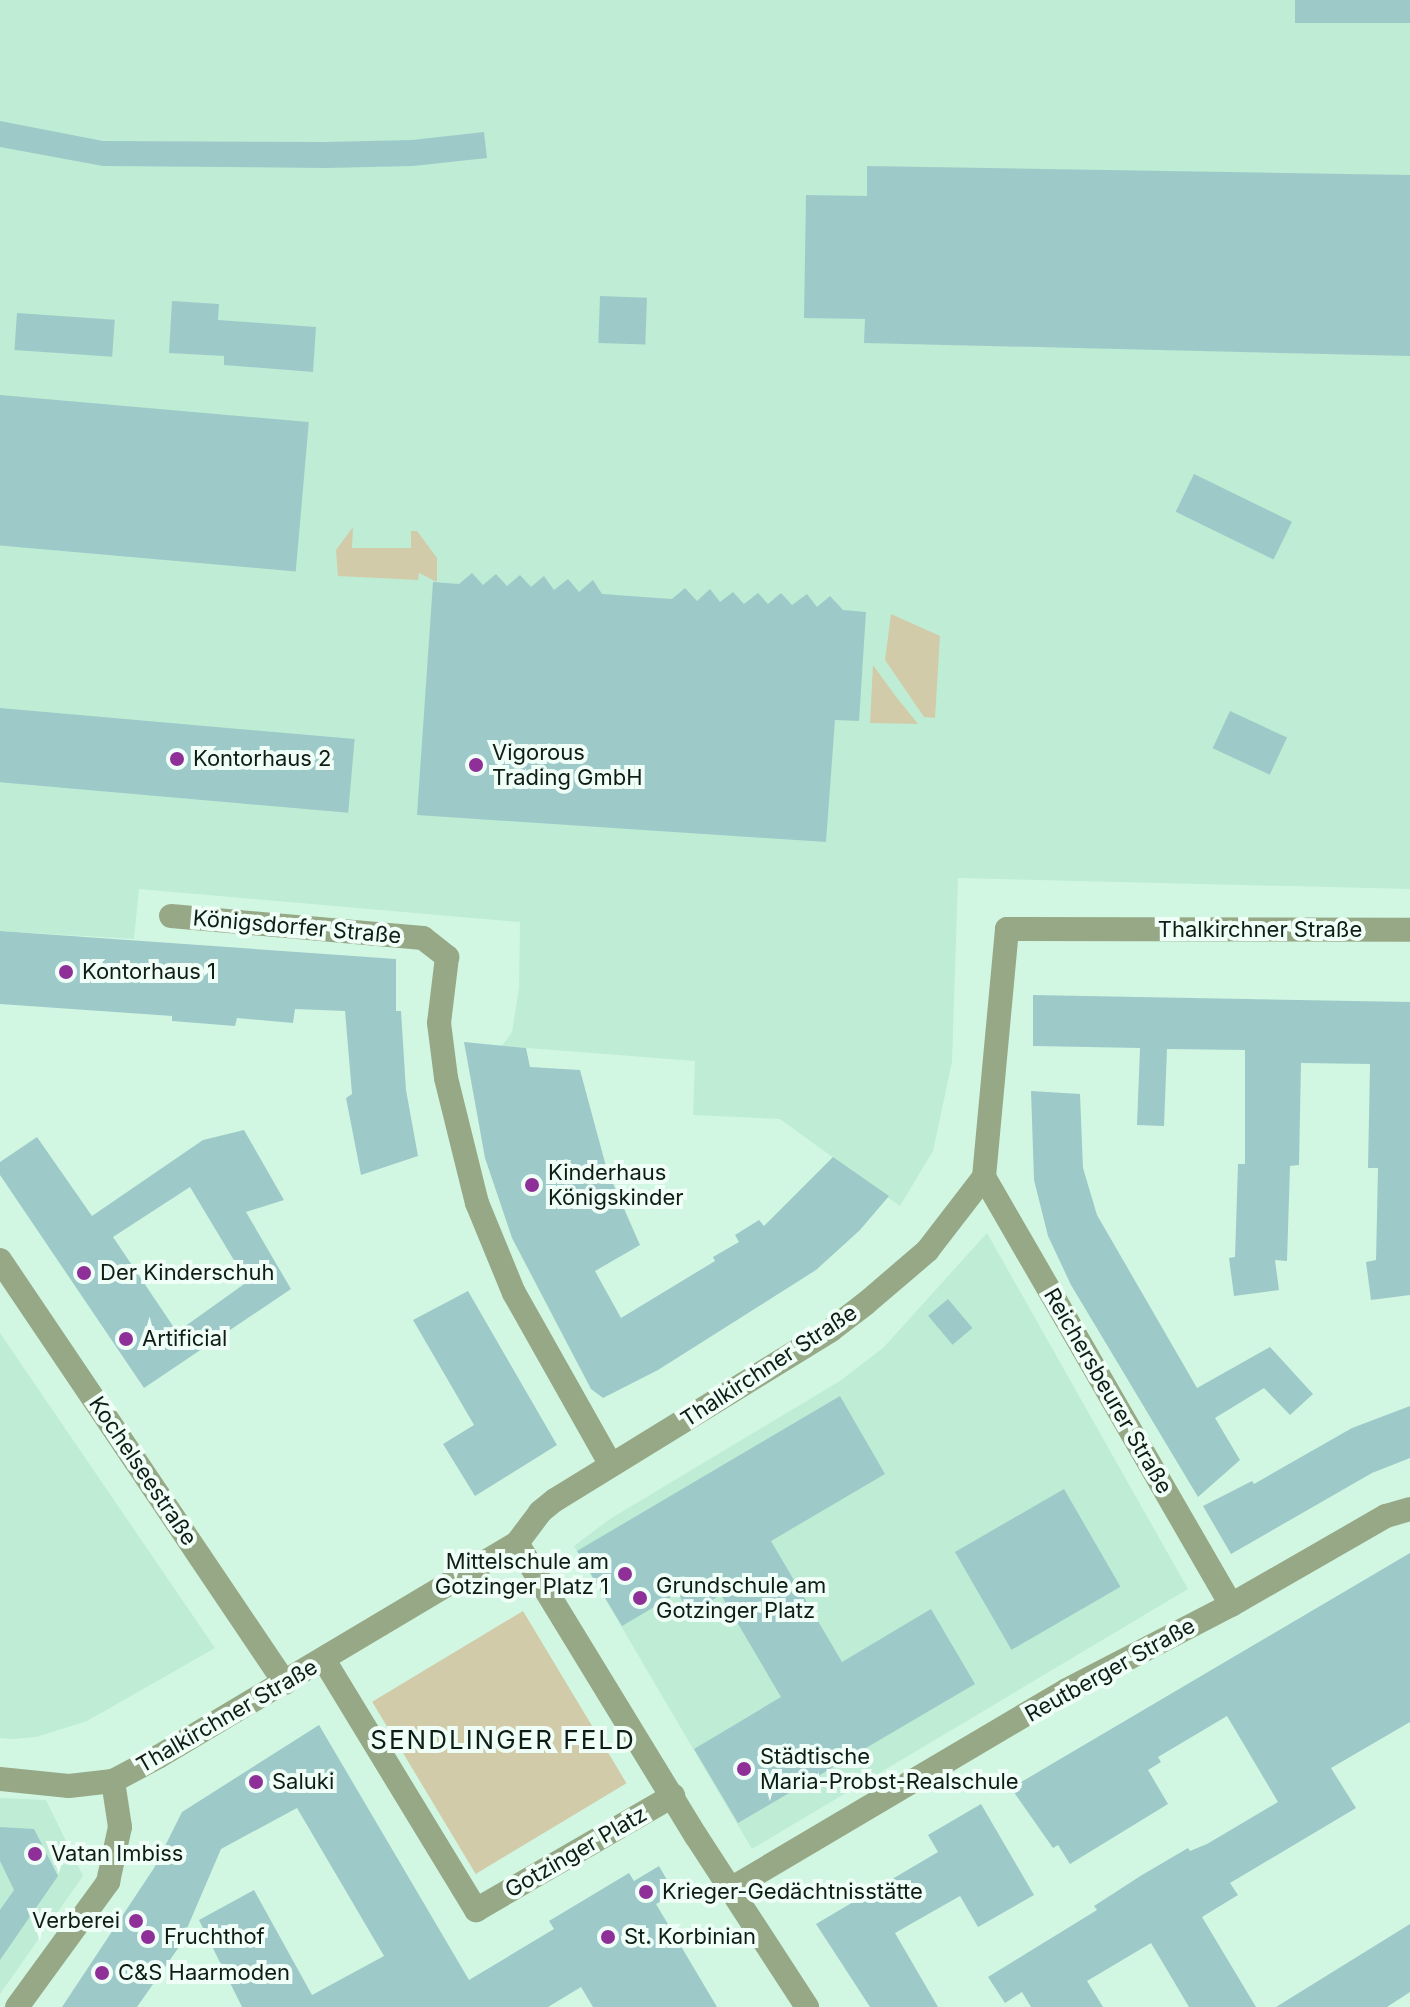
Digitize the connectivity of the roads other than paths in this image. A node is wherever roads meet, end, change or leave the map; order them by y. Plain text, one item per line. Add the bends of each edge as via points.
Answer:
1 (171, 916) dead end
2 (1410, 930) edge
3 (984, 1177) junction
4 (0, 1260) edge
5 (611, 1465) junction
6 (1410, 1509) edge
7 (517, 1543) junction
8 (1231, 1605) junction
9 (324, 1660) junction
10 (285, 1683) junction
11 (0, 1779) edge
12 (113, 1781) junction
13 (673, 1796) junction
14 (732, 1888) junction
15 (17, 2007) edge
16 (807, 2007) edge

1 - 5 street, Königsdorfer Straße via 423,938 447,957 439,1023 444,1064 477,1203 514,1293
2 - 3 street, Thalkirchner Straße via 1007,929
3 - 5 street, Thalkirchner Straße via 927,1251 865,1304
3 - 8 street, Reichersbeurer Straße
4 - 10 street, Kochelseestraße
5 - 7 street, Thalkirchner Straße via 540,1512
6 - 8 street, Reutberger Straße via 1386,1516
7 - 9 street, Thalkirchner Straße
7 - 13 street, Gotzinger Platz
8 - 14 street, Reutberger Straße via 1067,1690
9 - 10 street, Thalkirchner Straße
9 - 13 street, Gotzinger Platz via 476,1910
10 - 12 street, Thalkirchner Straße
11 - 12 street, Thalkirchner Straße via 69,1786
12 - 15 street via 120,1827 108,1882
13 - 14 street
14 - 16 street

